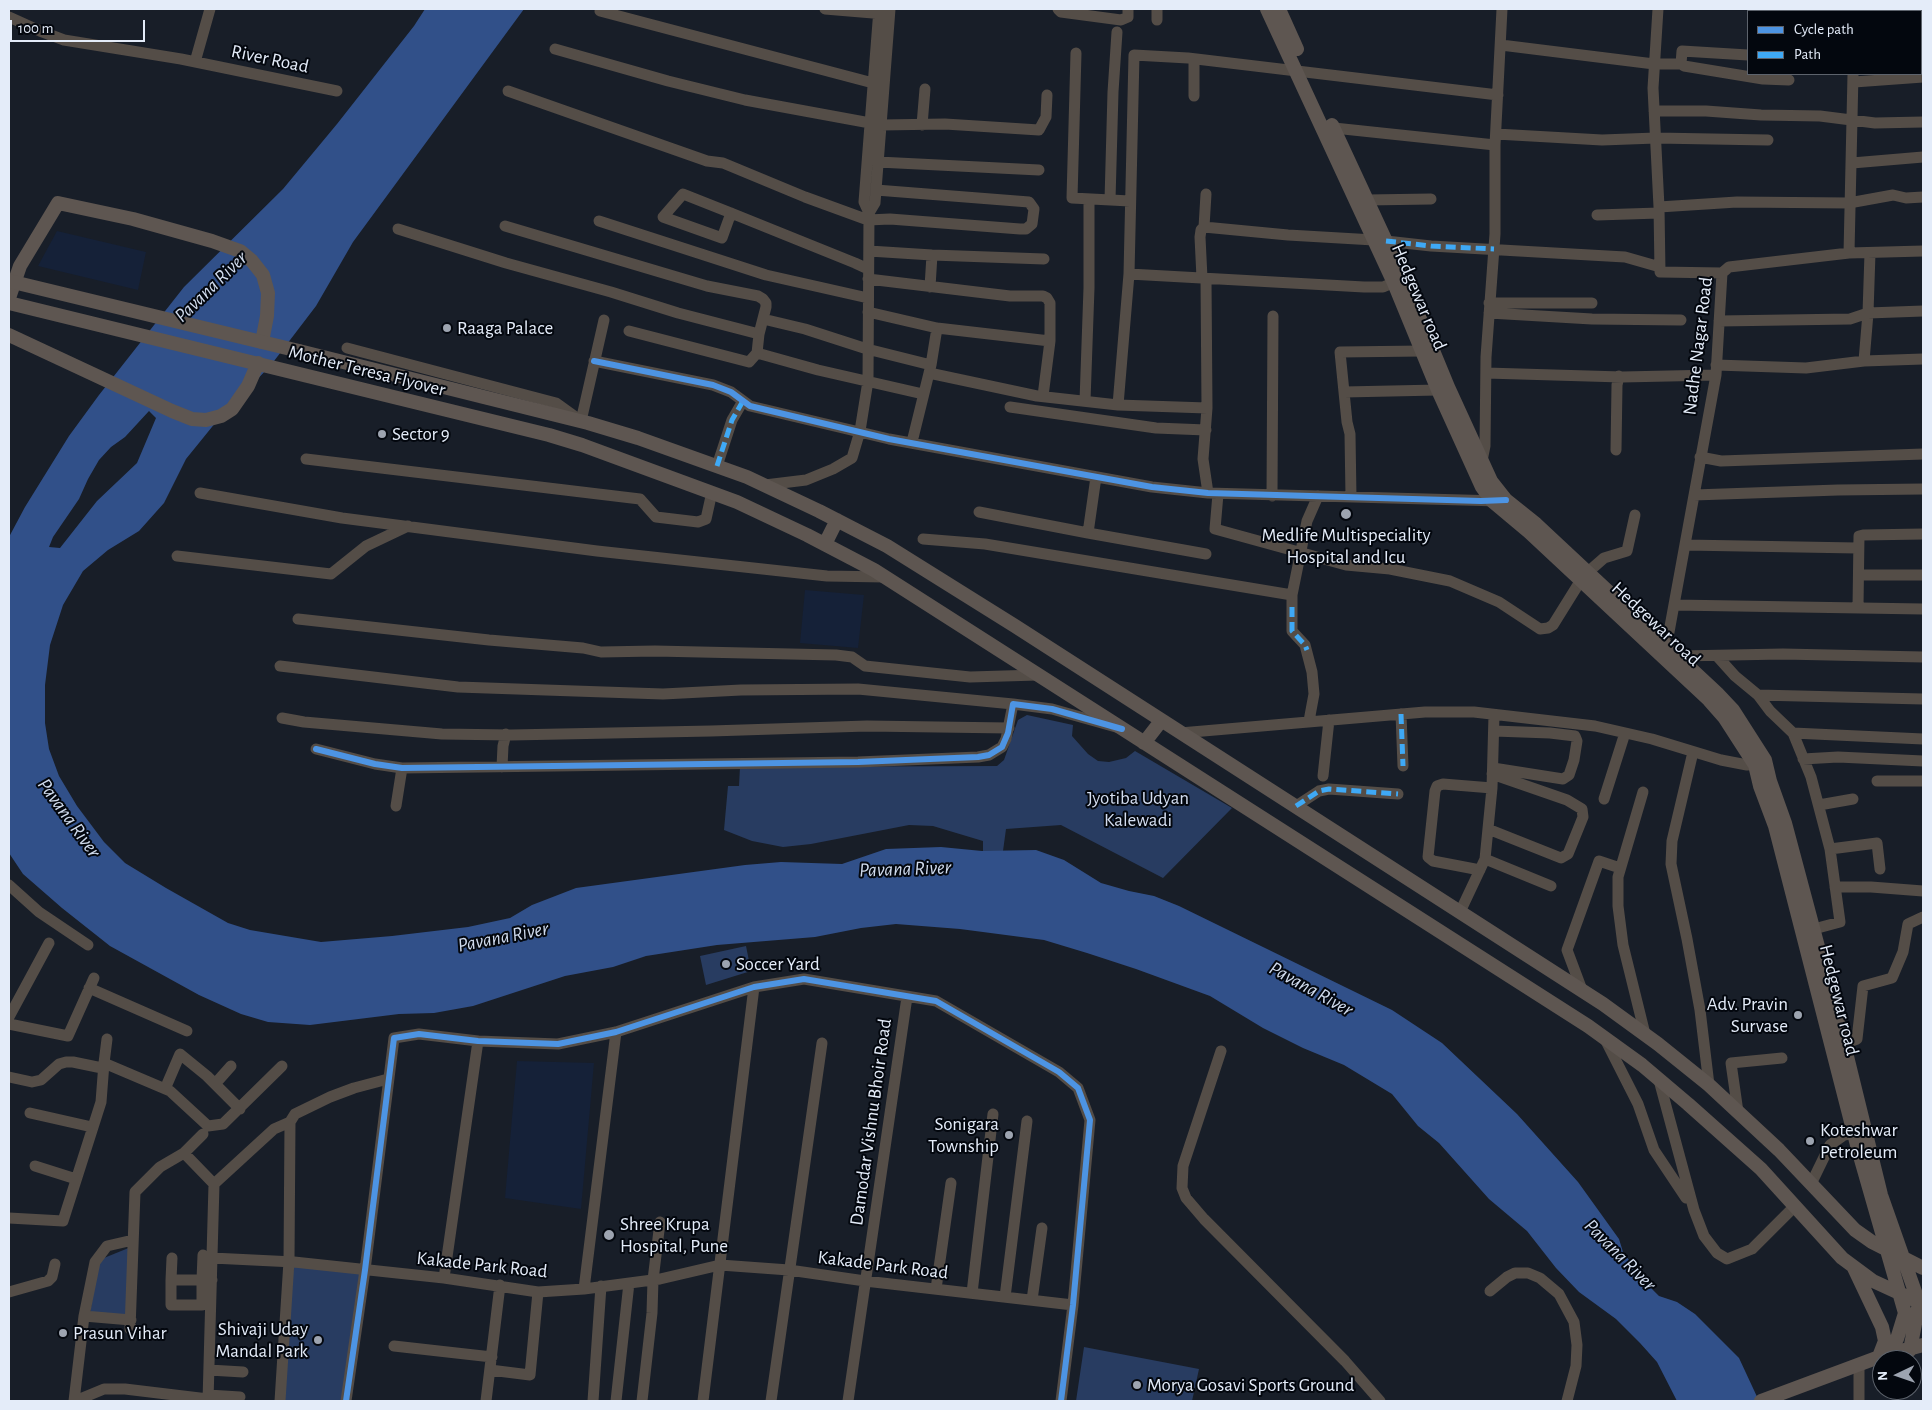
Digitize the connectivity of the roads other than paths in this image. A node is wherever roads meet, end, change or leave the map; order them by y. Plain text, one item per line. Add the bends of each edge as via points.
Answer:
1 (210, 9) edge
2 (825, 9) edge
3 (1058, 9) edge
4 (1128, 9) edge
5 (1268, 9) edge
6 (1279, 9) edge
7 (1502, 9) edge
8 (1658, 9) edge
9 (600, 11) dead end
10 (884, 11) edge
11 (9, 17) edge
12 (1117, 32) dead end
13 (1501, 45) junction
14 (555, 49) dead end
15 (1076, 53) dead end
16 (1747, 55) edge
17 (1194, 59) junction
18 (195, 62) junction
19 (1654, 64) junction
20 (1681, 64) junction
21 (1303, 72) junction
22 (1923, 77) edge
23 (1853, 78) edge
24 (1789, 80) dead end
25 (873, 83) junction
26 (925, 89) dead end
27 (337, 91) dead end
28 (508, 92) dead end
29 (1047, 94) dead end
30 (1498, 95) junction
31 (1194, 96) dead end
32 (1654, 111) junction
33 (1853, 121) junction
34 (1923, 122) edge
35 (876, 125) junction
36 (922, 125) junction
37 (1334, 128) junction
38 (1656, 138) junction
39 (1496, 139) junction
40 (1768, 140) dead end
41 (1923, 157) edge
42 (878, 162) junction
43 (1852, 163) junction
44 (1039, 170) dead end
45 (876, 190) junction
46 (1206, 194) dead end
47 (1923, 197) edge
48 (1089, 199) junction
49 (1431, 199) dead end
50 (1110, 200) junction
51 (1367, 200) junction
52 (1130, 201) junction
53 (1849, 203) junction
54 (1659, 210) junction
55 (731, 213) junction
56 (1597, 215) dead end
57 (869, 217) junction
58 (599, 221) dead end
59 (505, 226) dead end
60 (1204, 227) junction
61 (398, 229) dead end
62 (1380, 241) junction
63 (1494, 249) junction
64 (869, 251) junction
65 (1923, 251) edge
66 (1849, 253) junction
67 (1870, 253) junction
68 (932, 255) junction
69 (1044, 259) dead end
70 (14, 265) edge
71 (1660, 267) junction
72 (1722, 273) junction
73 (868, 274) junction
74 (1129, 274) junction
75 (766, 275) junction
76 (1204, 278) junction
77 (9, 281) edge
78 (1398, 281) junction
79 (930, 287) junction
80 (758, 296) junction
81 (9, 298) edge
82 (868, 298) junction
83 (9, 303) edge
84 (1592, 303) dead end
85 (1489, 308) junction
86 (1923, 311) edge
87 (868, 312) junction
88 (1868, 313) junction
89 (1273, 316) dead end
90 (763, 319) junction
91 (604, 320) dead end
92 (1680, 320) dead end
93 (1719, 321) junction
94 (938, 328) junction
95 (629, 331) dead end
96 (759, 334) junction
97 (9, 335) edge
98 (262, 342) junction
99 (1050, 342) junction
100 (347, 348) dead end
101 (867, 349) junction
102 (1422, 351) junction
103 (757, 353) junction
104 (1923, 359) edge
105 (594, 361) junction
106 (1864, 361) junction
107 (258, 364) junction
108 (930, 369) junction
109 (1716, 370) junction
110 (1486, 373) junction
111 (1619, 376) junction
112 (868, 381) junction
113 (1443, 388) junction
114 (1344, 392) junction
115 (923, 394) junction
116 (1043, 396) junction
117 (743, 401) junction
118 (1085, 401) junction
119 (1118, 405) junction
120 (1010, 408) dead end
121 (1207, 408) junction
122 (581, 421) junction
123 (1206, 430) junction
124 (860, 431) junction
125 (912, 442) junction
126 (1616, 450) dead end
127 (1923, 454) edge
128 (1700, 458) junction
129 (306, 459) dead end
130 (1477, 463) junction
131 (717, 466) junction
132 (1096, 477) junction
133 (765, 485) junction
134 (1923, 489) edge
135 (712, 492) junction
136 (200, 493) dead end
137 (1213, 494) junction
138 (1694, 495) junction
139 (1272, 496) junction
140 (1318, 496) junction
141 (1350, 497) junction
142 (1499, 501) junction
143 (979, 512) dead end
144 (1635, 515) dead end
145 (837, 520) junction
146 (408, 526) junction
147 (1088, 533) junction
148 (1923, 534) edge
149 (923, 539) dead end
150 (824, 544) junction
151 (1685, 545) junction
152 (1857, 548) junction
153 (1206, 554) dead end
154 (1301, 554) junction
155 (177, 556) dead end
156 (1859, 575) junction
157 (1923, 575) edge
158 (1585, 576) junction
159 (886, 577) junction
160 (1292, 595) junction
161 (1674, 605) junction
162 (1858, 607) junction
163 (1923, 609) edge
164 (298, 619) dead end
165 (1659, 645) junction
166 (1679, 656) junction
167 (1717, 656) junction
168 (1923, 658) edge
169 (280, 666) dead end
170 (1038, 675) junction
171 (1758, 695) junction
172 (1923, 699) edge
173 (1013, 704) junction
174 (1400, 714) junction
175 (1494, 715) junction
176 (282, 718) dead end
177 (1161, 720) junction
178 (1329, 720) junction
179 (1309, 721) junction
180 (1009, 728) junction
181 (1122, 729) junction
182 (1494, 731) junction
183 (1180, 732) junction
184 (1625, 733) junction
185 (1793, 733) junction
186 (506, 734) junction
187 (1923, 739) edge
188 (1144, 743) junction
189 (316, 749) dead end
190 (1693, 752) junction
191 (1803, 759) junction
192 (1923, 761) edge
193 (1760, 762) junction
194 (1403, 766) dead end
195 (502, 767) junction
196 (402, 768) junction
197 (1492, 771) junction
198 (1323, 776) dead end
199 (1877, 780) dead end
200 (1923, 781) edge
201 (1492, 788) junction
202 (1643, 792) dead end
203 (1398, 794) dead end
204 (1604, 799) dead end
205 (1852, 799) dead end
206 (1819, 805) junction
207 (396, 806) dead end
208 (1296, 806) junction
209 (1488, 829) junction
210 (1830, 849) junction
211 (1485, 859) junction
212 (1620, 868) junction
213 (1880, 869) dead end
214 (1480, 870) junction
215 (9, 885) edge
216 (1551, 886) dead end
217 (1835, 887) junction
218 (1923, 890) edge
219 (1460, 912) junction
220 (1923, 917) edge
221 (1814, 929) junction
222 (49, 943) dead end
223 (88, 945) dead end
224 (754, 987) junction
225 (1582, 990) junction
226 (907, 996) junction
227 (10, 1013) edge
228 (9, 1024) edge
229 (188, 1031) dead end
230 (616, 1032) junction
231 (1645, 1034) junction
232 (1605, 1038) junction
233 (107, 1039) dead end
234 (478, 1041) junction
235 (822, 1043) dead end
236 (1838, 1046) junction
237 (1221, 1051) dead end
238 (1782, 1058) dead end
239 (103, 1066) junction
240 (231, 1066) dead end
241 (282, 1066) dead end
242 (9, 1077) edge
243 (388, 1079) junction
244 (1659, 1080) junction
245 (215, 1084) junction
246 (1710, 1085) junction
247 (165, 1089) junction
248 (240, 1109) junction
249 (1738, 1112) junction
250 (30, 1114) dead end
251 (993, 1114) dead end
252 (1027, 1121) dead end
253 (290, 1122) junction
254 (92, 1127) junction
255 (1860, 1132) junction
256 (203, 1134) dead end
257 (184, 1153) junction
258 (35, 1166) dead end
259 (76, 1179) junction
260 (951, 1183) dead end
261 (214, 1184) junction
262 (1811, 1184) junction
263 (1795, 1206) junction
264 (1694, 1210) junction
265 (9, 1218) edge
266 (660, 1222) dead end
267 (1042, 1228) dead end
268 (133, 1240) junction
269 (1888, 1250) junction
270 (208, 1257) junction
271 (172, 1258) dead end
272 (1903, 1258) junction
273 (289, 1261) junction
274 (55, 1264) dead end
275 (720, 1265) junction
276 (1854, 1266) junction
277 (1923, 1268) edge
278 (365, 1270) junction
279 (789, 1270) junction
280 (444, 1278) junction
281 (171, 1280) junction
282 (207, 1280) junction
283 (653, 1280) junction
284 (865, 1281) junction
285 (629, 1283) junction
286 (500, 1285) junction
287 (601, 1286) junction
288 (584, 1289) junction
289 (936, 1289) junction
290 (1490, 1290) dead end
291 (11, 1291) edge
292 (538, 1292) junction
293 (972, 1293) junction
294 (1900, 1295) junction
295 (1005, 1297) junction
296 (1032, 1300) junction
297 (9, 1303) edge
298 (1073, 1304) junction
299 (1921, 1304) edge
300 (84, 1316) junction
301 (1923, 1345) edge
302 (394, 1346) dead end
303 (1881, 1350) edge
304 (1886, 1350) edge
305 (1910, 1350) joint
306 (492, 1357) junction
307 (1872, 1360) edge
308 (1859, 1365) junction
309 (209, 1370) junction
310 (490, 1370) junction
311 (243, 1372) dead end
312 (125, 1395) edge
313 (240, 1397) dead end
314 (208, 1398) edge
315 (75, 1401) edge
316 (280, 1401) edge
317 (346, 1401) edge
318 (486, 1401) edge
319 (593, 1401) edge
320 (616, 1401) edge
321 (642, 1401) edge
322 (703, 1401) edge
323 (771, 1401) edge
324 (848, 1401) edge
325 (1061, 1401) edge
326 (1380, 1401) edge
327 (1567, 1401) edge
328 (1761, 1401) edge
329 (1859, 1401) edge

1 - 18 street
2 - 10 street
3 - 4 street via 1120,20 1128,17
5 - 21 main road, Hedgewar road
6 - 21 main road, Hedgewar road
7 - 13 street
8 - 19 street
9 - 25 street
10 - 25 street
10 - 35 street
11 - 18 street, River Road via 64,40
12 - 50 street
13 - 19 street
13 - 30 street
14 - 35 street via 745,100
15 - 48 street via 1072,198
16 - 20 street via 1682,51
17 - 21 street
17 - 31 street
17 - 52 street via 1134,55
18 - 27 street, River Road
19 - 20 street
19 - 32 street
20 - 24 street
21 - 30 street
21 - 37 main road, Hedgewar road
21 - 62 main road, Hedgewar road
22 - 23 street
23 - 33 street
25 - 35 street
26 - 36 street
28 - 57 street via 723,163 805,197
29 - 36 street via 1046,117 1039,130
30 - 39 street
32 - 33 street via 1820,116
32 - 38 street
33 - 34 street
33 - 43 street
35 - 36 street
35 - 42 street
35 - 57 street via 864,202
37 - 39 street
37 - 51 main road, Hedgewar road
38 - 39 street
38 - 40 street
38 - 54 street
39 - 63 street
41 - 43 street
42 - 44 street
42 - 45 street
43 - 53 street
45 - 57 street
45 - 57 street via 1029,202 1034,210 1032,224 1020,229
46 - 60 street
47 - 53 street via 1893,195
48 - 50 street
48 - 118 street
49 - 51 street
50 - 52 street
51 - 62 main road, Hedgewar road
52 - 74 street
53 - 54 street via 1737,202
53 - 66 street
54 - 56 street
54 - 71 street
55 - 55 street via 682,194 663,217 722,238
55 - 73 street
57 - 64 street
58 - 75 street
59 - 80 street via 707,286
60 - 62 street
60 - 76 street via 1200,237
61 - 96 street via 506,264
62 - 63 street
62 - 78 main road, Hedgewar road
63 - 71 street via 1625,258
63 - 85 street
64 - 68 street
64 - 73 street
65 - 67 street, Nadhe Nagar Road
66 - 67 street, Nadhe Nagar Road
66 - 72 street, Nadhe Nagar Road via 1729,266
67 - 88 street
68 - 69 street
68 - 79 street
70 - 81 main road
70 - 98 main road via 58,203 212,241 240,251 263,276 268,293
71 - 72 street via 1660,272
72 - 93 street, Nadhe Nagar Road
73 - 79 street
73 - 82 street
74 - 76 street
74 - 119 street
75 - 80 street
75 - 82 street
76 - 78 street via 1364,287 1383,287
76 - 121 street
77 - 98 main road, Mother Teresa Flyover, bridge
78 - 102 main road, Hedgewar road
78 - 113 main road, Hedgewar road
79 - 99 street via 1010,296 1043,296 1050,303
80 - 90 street via 766,303
82 - 87 street
83 - 107 main road, Mother Teresa Flyover
84 - 85 street
85 - 92 street via 1592,319
85 - 110 street
86 - 88 street
87 - 94 street
87 - 101 street
88 - 93 street via 1850,319
88 - 106 street
89 - 139 street
90 - 96 street
90 - 101 street
91 - 105 street
93 - 109 street, Nadhe Nagar Road
94 - 99 street
94 - 108 street
95 - 103 street via 749,362
96 - 103 street
97 - 107 main road via 192,419 206,420 232,409
98 - 122 main road, Mother Teresa Flyover, bridge
99 - 116 street
100 - 122 street via 556,403
101 - 108 street
101 - 112 street
102 - 113 main road, Hedgewar road
102 - 114 street via 1340,352
103 - 112 street
104 - 106 street
105 - 117 street via 713,385
105 - 122 street
106 - 109 street via 1806,368
107 - 135 main road, Mother Teresa Flyover via 549,435
108 - 115 street
108 - 116 street
109 - 111 street
109 - 128 street, Nadhe Nagar Road
110 - 111 street
110 - 130 street via 1485,446
111 - 126 street
112 - 115 street
112 - 124 street
113 - 114 street
113 - 130 main road, Hedgewar road
114 - 141 street via 1350,434
115 - 125 street
116 - 118 street
117 - 124 street via 750,406
117 - 131 street via 732,420
118 - 119 street
119 - 121 street
120 - 123 street via 1156,428
121 - 123 street
122 - 131 main road, Mother Teresa Flyover
123 - 137 street via 1203,459
124 - 125 street
124 - 133 street via 852,458 833,469 806,480
125 - 132 street
127 - 128 street via 1721,461
128 - 138 street, Nadhe Nagar Road
129 - 135 street via 640,499 656,517 698,522 706,519
130 - 142 main road, Hedgewar road via 1491,482
131 - 133 main road, Mother Teresa Flyover
132 - 137 street
132 - 147 street
133 - 145 main road, Mother Teresa Flyover
134 - 138 street
135 - 150 main road, Mother Teresa Flyover
136 - 146 street
137 - 139 street
137 - 154 street via 1215,529
138 - 151 street, Nadhe Nagar Road
139 - 140 street
140 - 141 street
140 - 154 street via 1307,521
141 - 142 street
142 - 158 main road, Hedgewar road via 1536,524
143 - 147 street
144 - 158 street via 1627,551 1604,558
145 - 150 main road
145 - 177 main road, Mother Teresa Flyover via 887,546
146 - 155 street via 366,546 331,574
146 - 159 street via 781,572
147 - 153 street
148 - 152 street via 1863,534 1858,536
149 - 160 street via 985,544
150 - 159 main road, Mother Teresa Flyover
151 - 152 street
151 - 161 street, Nadhe Nagar Road
152 - 156 street
154 - 158 street via 1346,566 1390,569 1450,581 1499,602 1540,629 1554,625
154 - 160 street
156 - 157 street
156 - 162 street
158 - 165 main road, Hedgewar road
159 - 170 main road, Mother Teresa Flyover
160 - 179 street via 1292,631 1305,645 1312,672 1314,694
161 - 162 street
161 - 165 street, Nadhe Nagar Road via 1669,632
162 - 163 street
164 - 170 street via 601,652 836,655 852,658 865,666 970,677
165 - 166 main road, Hedgewar road
165 - 193 main road, Hedgewar road
166 - 167 street
166 - 193 main road, Hedgewar road via 1733,710
167 - 168 street via 1783,654
167 - 171 street
169 - 173 street via 458,687 663,694 858,689
170 - 181 main road, Mother Teresa Flyover
171 - 172 street
171 - 185 street
173 - 180 street
173 - 181 street via 1052,709
174 - 175 street via 1474,712
174 - 178 street
174 - 194 street
175 - 182 street
175 - 184 street via 1595,726
176 - 186 street via 400,732
177 - 183 main road, Mother Teresa Flyover
177 - 188 main road
178 - 179 street
178 - 198 street
179 - 183 street
180 - 186 street via 858,726
180 - 195 street via 1002,747 978,757
181 - 188 main road, Mother Teresa Flyover
182 - 197 street
182 - 197 street via 1550,733 1574,736 1577,740 1569,775 1563,779
183 - 208 main road, Mother Teresa Flyover
184 - 190 street
184 - 204 street
185 - 187 street
185 - 191 street
186 - 195 street
188 - 232 main road, Mother Teresa Flyover
189 - 196 street
190 - 193 street via 1747,765
190 - 246 street via 1672,841 1671,864 1688,940
191 - 192 street via 1838,757
191 - 206 street
193 - 221 main road, Hedgewar road via 1782,809
193 - 236 main road, Hedgewar road via 1760,786 1775,826
195 - 196 street
196 - 207 street
197 - 201 street
197 - 209 street via 1567,800 1582,809 1583,817 1568,854 1561,858
199 - 200 street
201 - 209 street
201 - 214 street via 1443,784 1435,791 1428,857 1433,861
202 - 212 street
203 - 208 street via 1319,791
205 - 206 street
206 - 210 street
208 - 219 main road, Mother Teresa Flyover
209 - 211 street
210 - 213 street via 1877,843
210 - 217 street
211 - 214 street
211 - 216 street
212 - 225 street via 1599,861 1567,950
212 - 231 street via 1618,906
214 - 219 street
215 - 223 street via 39,912
217 - 218 street
217 - 221 street via 1840,922
219 - 225 main road, Mother Teresa Flyover
220 - 236 street via 1908,924 1903,952 1892,978 1863,986 1858,1040
221 - 236 main road, Hedgewar road
222 - 227 street
224 - 226 street via 804,979
224 - 230 street
224 - 275 street
225 - 231 main road, Mother Teresa Flyover
226 - 284 street, Damodar Vishnu Bhoir Road
226 - 298 street via 936,1001 1059,1072 1078,1088 1090,1120
228 - 229 street via 68,1036 92,983
230 - 234 street via 558,1044
230 - 288 street
231 - 246 main road, Mother Teresa Flyover
232 - 244 main road, Mother Teresa Flyover
232 - 264 street via 1638,1104 1654,1150
233 - 239 street
234 - 243 street via 419,1034 394,1038
234 - 280 street
235 - 279 street
236 - 255 main road, Hedgewar road
237 - 326 street via 1183,1166 1182,1188 1186,1198
238 - 249 street via 1732,1063
239 - 242 street via 66,1062 41,1080 32,1082
239 - 247 street
239 - 254 street via 101,1102
240 - 245 street
241 - 248 street
243 - 253 street via 330,1097 295,1114
243 - 278 street
244 - 263 main road, Mother Teresa Flyover via 1761,1169
244 - 264 street
245 - 247 street via 180,1054
245 - 248 street
246 - 249 main road, Mother Teresa Flyover
247 - 248 street via 208,1126 223,1124
249 - 262 main road, Mother Teresa Flyover
250 - 254 street
251 - 293 street
252 - 295 street
253 - 261 street via 274,1129
253 - 273 street
254 - 259 street
255 - 262 street via 1844,1135 1830,1145
255 - 269 main road, Hedgewar road via 1871,1198
255 - 272 main road, Hedgewar road
256 - 257 street
257 - 261 street
257 - 268 street via 160,1167 135,1192
258 - 259 street
259 - 265 street via 63,1221
260 - 289 street
261 - 270 street
262 - 269 main road, Mother Teresa Flyover via 1855,1230
263 - 264 street via 1752,1250 1727,1259 1717,1253 1704,1236
263 - 276 main road, Mother Teresa Flyover via 1842,1258
266 - 283 street
267 - 296 street
268 - 300 street via 107,1246 100,1254 91,1274
268 - 300 street via 130,1324
269 - 272 main road, Mother Teresa Flyover
269 - 294 main road, Hedgewar road
270 - 273 street, Kakade Park Road
270 - 282 street
271 - 281 street
272 - 277 main road
272 - 299 main road, Hedgewar road
273 - 278 street, Kakade Park Road
273 - 316 street
274 - 291 street via 48,1281
275 - 279 street, Kakade Park Road
275 - 283 street, Kakade Park Road
275 - 322 street
276 - 294 main road, Mother Teresa Flyover via 1873,1281
276 - 303 main road via 1882,1327
278 - 280 street, Kakade Park Road
278 - 317 street
279 - 284 street, Kakade Park Road
279 - 323 street
280 - 286 street, Kakade Park Road
281 - 282 street
281 - 282 street via 172,1306 202,1304
282 - 309 street
283 - 285 street, Kakade Park Road
283 - 321 street
284 - 289 street, Kakade Park Road
284 - 324 street, Damodar Vishnu Bhoir Road
285 - 287 street, Kakade Park Road
285 - 320 street
286 - 292 street, Kakade Park Road
286 - 306 street
287 - 288 street, Kakade Park Road
287 - 319 street
288 - 292 street, Kakade Park Road
289 - 293 street, Kakade Park Road
290 - 327 street via 1515,1273 1528,1273 1540,1278 1559,1294 1574,1322 1577,1345 1576,1366
291 - 297 street
292 - 310 street via 530,1375
293 - 295 street, Kakade Park Road
294 - 299 main road
294 - 304 main road, Hedgewar road via 1905,1313 1897,1339
295 - 296 street, Kakade Park Road
296 - 298 street, Kakade Park Road
298 - 325 street
299 - 305 main road
300 - 315 street
301 - 305 main road
302 - 306 street
306 - 310 street
307 - 308 main road
308 - 328 main road
308 - 329 street
309 - 311 street
309 - 314 street
310 - 318 street
312 - 314 street
312 - 315 street via 104,1389
313 - 314 street

